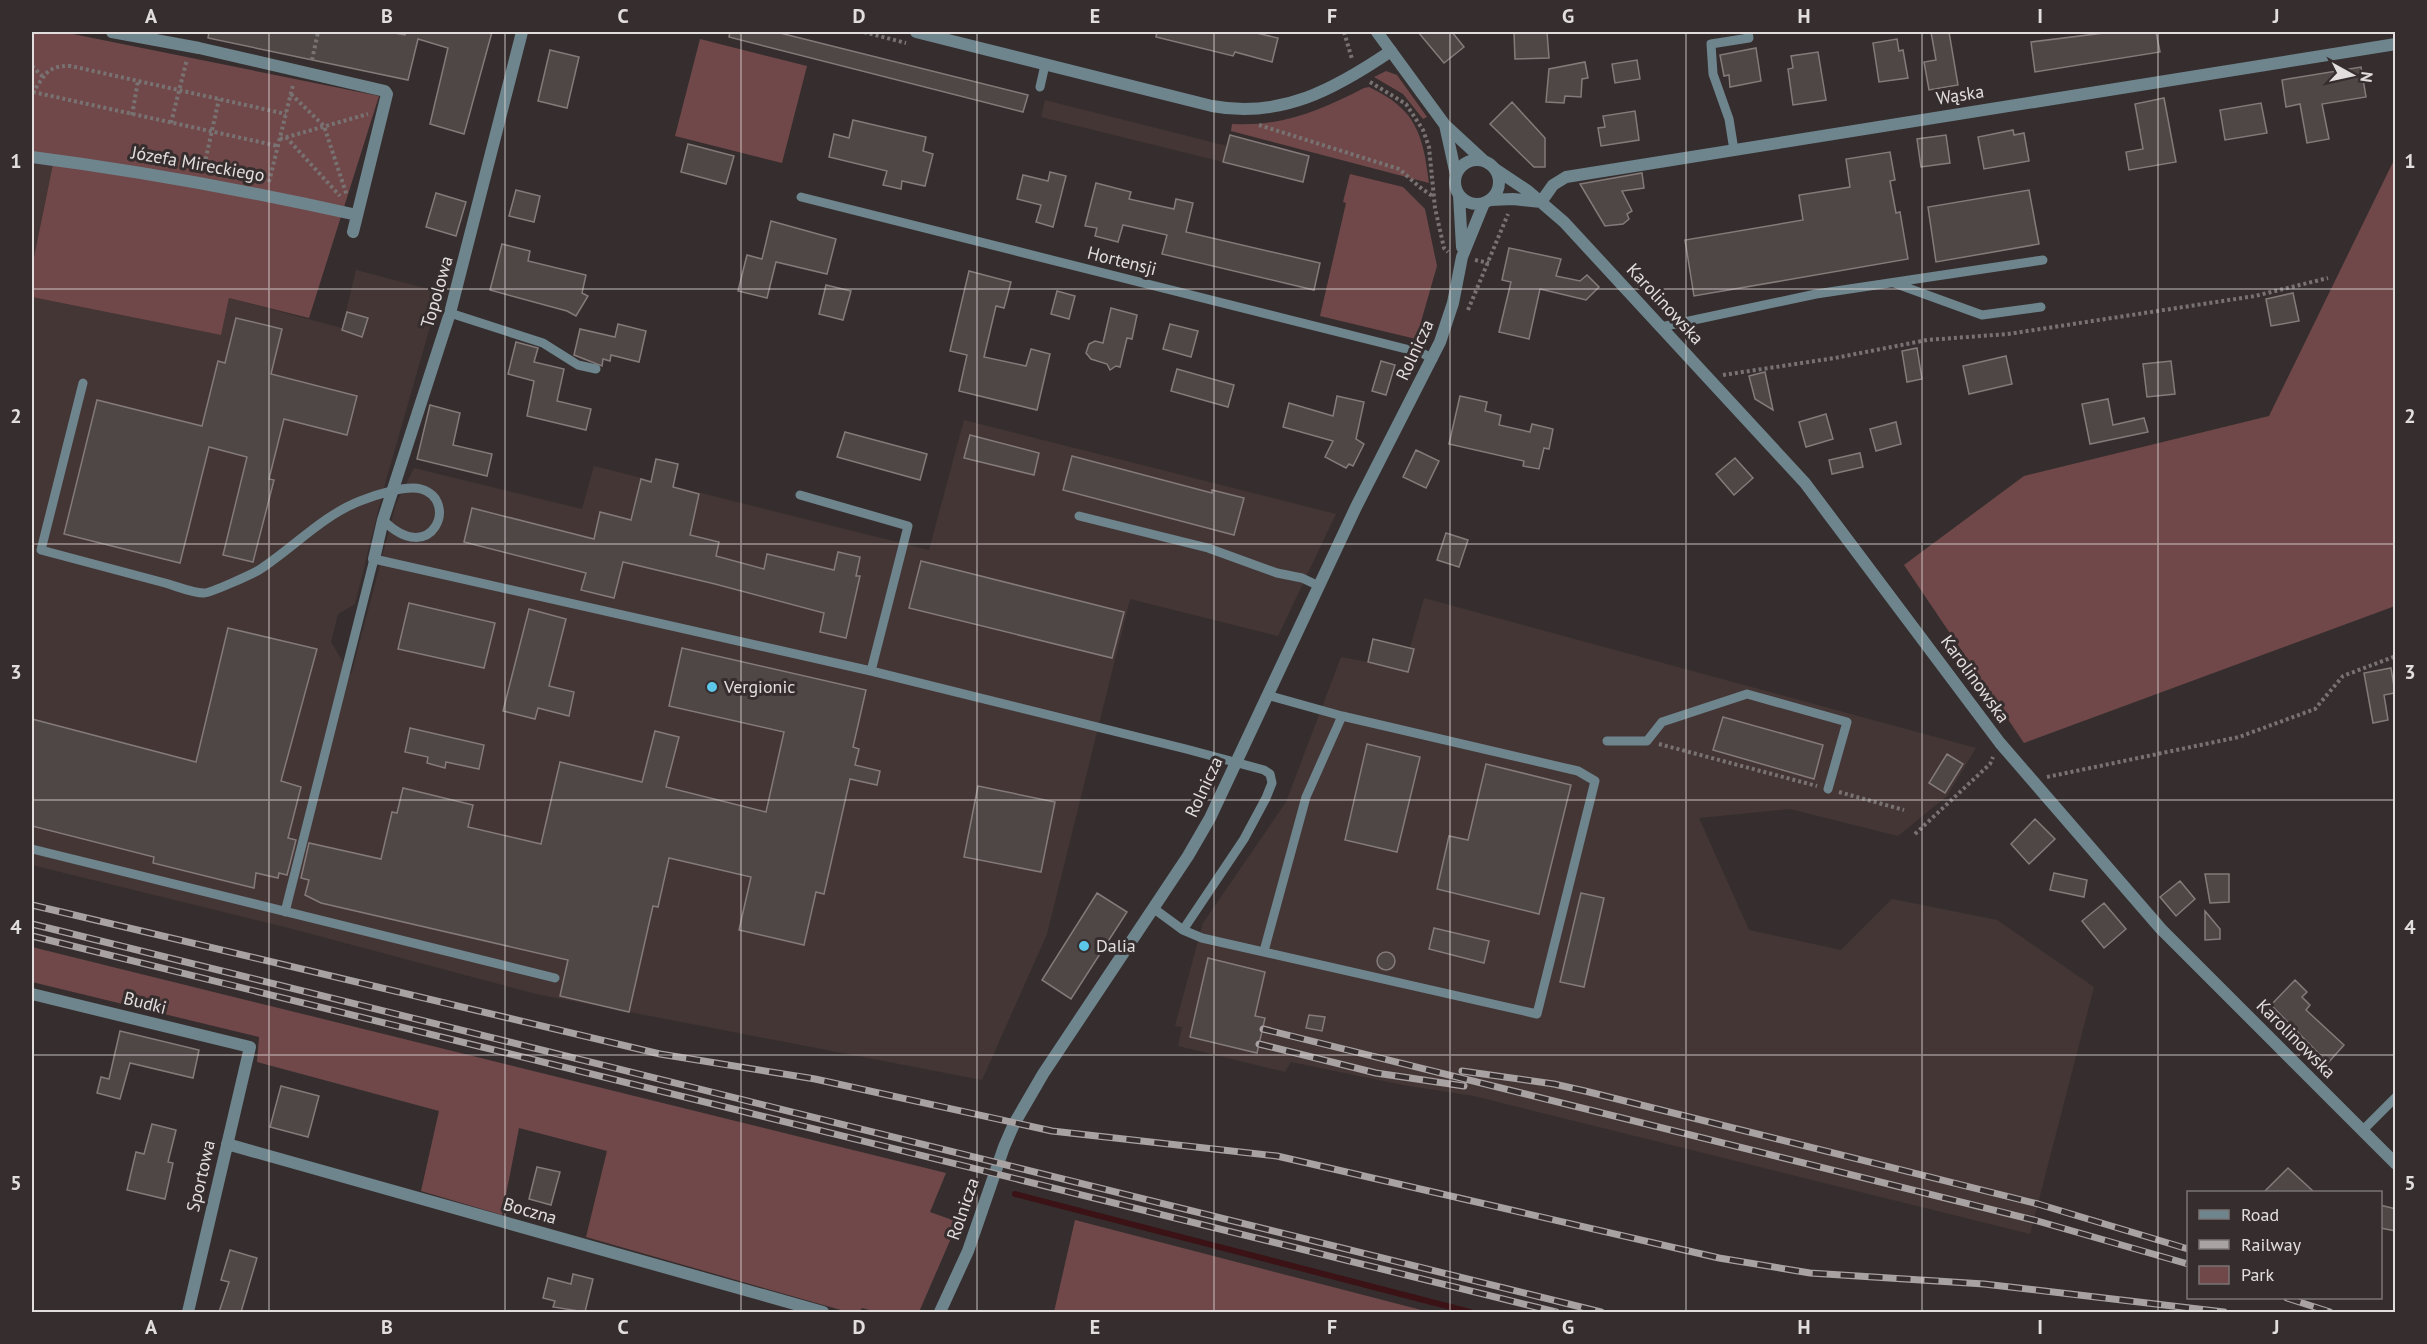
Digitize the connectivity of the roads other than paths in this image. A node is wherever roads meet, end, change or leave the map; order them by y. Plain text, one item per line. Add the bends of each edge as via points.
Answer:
1 (112, 32) edge
2 (522, 32) edge
3 (916, 32) edge
4 (1377, 32) edge
5 (1748, 32) edge
6 (2396, 44) edge
7 (1391, 51) junction
8 (1045, 64) junction
9 (1040, 87) dead end
10 (1445, 125) junction
11 (1734, 150) junction
12 (32, 157) edge
13 (1484, 161) junction
14 (1495, 169) junction
15 (1456, 175) junction
16 (1459, 195) junction
17 (801, 197) dead end
18 (1487, 201) junction
19 (1541, 202) junction
20 (354, 211) junction
21 (353, 232) dead end
22 (1462, 257) junction
23 (2043, 260) dead end
24 (1892, 282) junction
25 (2041, 307) dead end
26 (450, 313) junction
27 (1661, 327) junction
28 (1433, 358) junction
29 (596, 369) dead end
30 (83, 383) dead end
31 (392, 492) junction
32 (800, 495) dead end
33 (1079, 516) dead end
34 (383, 520) junction
35 (374, 559) junction
36 (1319, 586) junction
37 (871, 671) junction
38 (1267, 695) junction
39 (1342, 716) junction
40 (1607, 741) dead end
41 (1236, 762) junction
42 (1828, 789) road end
43 (32, 849) edge
44 (1153, 908) junction
45 (285, 912) junction
46 (1182, 930) junction
47 (1264, 951) junction
48 (555, 978) dead end
49 (32, 994) edge
50 (250, 1047) joint
51 (2396, 1097) edge
52 (2362, 1131) junction
53 (227, 1144) junction
54 (2396, 1164) edge
55 (188, 1312) edge
56 (823, 1312) edge
57 (940, 1312) edge

1 - 20 street via 385,91
2 - 26 street, Topolowa
3 - 8 street
4 - 7 street
5 - 11 lane via 1749,38 1711,44 1713,74 1730,119
6 - 11 street, Wąska
7 - 8 street via 1313,97 1253,109 1212,106
7 - 10 street
8 - 9 lane
10 - 13 street
10 - 15 street
11 - 19 street, Wąska via 1566,177 1553,185
12 - 20 street, Józefa Mireckiego via 118,168
13 - 14 street
13 - 15 street via 1470,161
14 - 18 street via 1498,189
14 - 19 street, Karolinowska
15 - 16 street
16 - 18 street via 1470,203
16 - 22 street, Rolnicza
17 - 28 lane, Hortensji
18 - 19 street
18 - 22 street, Rolnicza
19 - 27 street, Karolinowska
20 - 21 street
22 - 28 street, Rolnicza via 1449,318
23 - 24 lane
24 - 25 lane via 1982,315
24 - 27 lane
26 - 29 lane via 543,343 578,364
26 - 31 street, Topolowa
27 - 52 street, Karolinowska via 1805,483 2000,743 2161,929
28 - 36 street, Rolnicza
30 - 31 lane via 41,550 205,593 257,571 343,507 383,491
31 - 34 street, Topolowa
31 - 34 lane via 411,488 426,491 439,507 436,526 428,536 415,538 399,534
32 - 37 lane via 908,526
33 - 36 lane via 1208,548
34 - 35 street, Topolowa
35 - 37 lane
35 - 45 lane
36 - 38 street, Rolnicza
37 - 41 lane
38 - 39 lane
38 - 41 street, Rolnicza
39 - 47 lane via 1306,797
39 - 47 lane via 1578,771 1595,782 1537,1014
40 - 42 lane via 1647,741 1662,722 1747,694 1847,722
41 - 44 street, Rolnicza via 1203,831
41 - 46 lane via 1270,774 1272,783 1244,839
43 - 45 lane
44 - 46 lane
44 - 57 street, Rolnicza via 1014,1124 968,1251
45 - 48 lane
46 - 47 lane
49 - 50 street, Budki
50 - 53 street, Sportowa
51 - 52 lane
52 - 54 street, Karolinowska
53 - 55 street, Sportowa
53 - 56 street, Boczna

